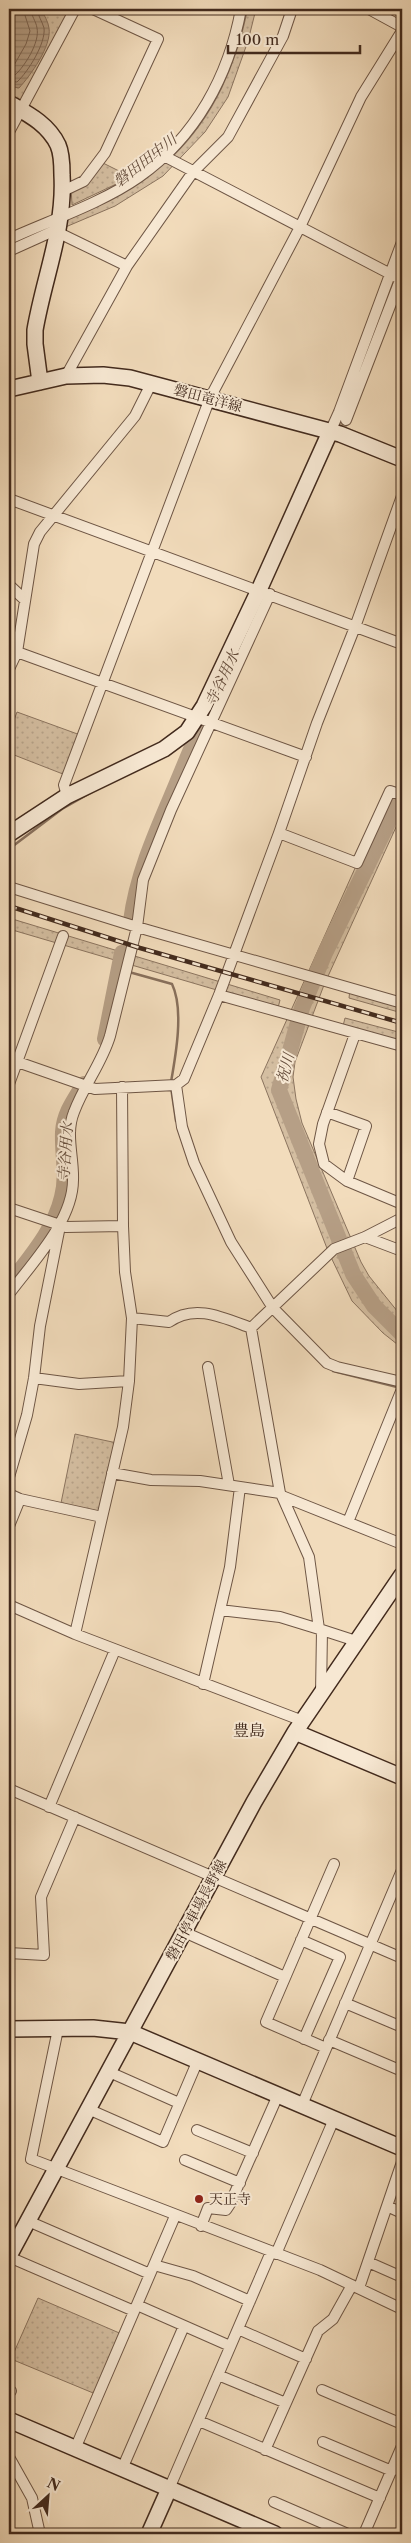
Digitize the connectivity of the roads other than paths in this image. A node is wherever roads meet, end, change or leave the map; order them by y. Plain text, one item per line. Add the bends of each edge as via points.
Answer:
1 (76, 9) edge
2 (93, 9) edge
3 (241, 9) edge
4 (292, 9) edge
5 (369, 9) edge
6 (402, 27) edge
7 (402, 31) edge
8 (15, 106) edge
9 (9, 132) edge
10 (164, 156) junction
11 (194, 172) junction
12 (63, 191) junction
13 (60, 224) junction
14 (300, 227) junction
15 (9, 238) edge
16 (402, 242) edge
17 (9, 251) edge
18 (127, 266) junction
19 (390, 274) junction
20 (402, 278) edge
21 (66, 376) junction
22 (40, 382) junction
23 (152, 382) junction
24 (9, 389) edge
25 (210, 398) junction
26 (346, 420) dead end
27 (330, 432) junction
28 (402, 460) edge
29 (402, 496) edge
30 (9, 499) edge
31 (53, 516) junction
32 (152, 551) junction
33 (9, 585) edge
34 (264, 592) junction
35 (25, 600) junction
36 (355, 627) junction
37 (402, 644) edge
38 (17, 652) junction
39 (9, 670) edge
40 (102, 684) junction
41 (205, 720) junction
42 (306, 757) junction
43 (402, 795) edge
44 (67, 796) junction
45 (279, 833) junction
46 (9, 834) edge
47 (9, 887) edge
48 (136, 927) junction
49 (63, 936) dead end
50 (233, 955) junction
51 (219, 995) junction
52 (402, 1003) edge
53 (355, 1034) junction
54 (402, 1046) edge
55 (13, 1061) edge
56 (9, 1084) edge
57 (176, 1085) junction
58 (122, 1087) junction
59 (87, 1088) junction
60 (327, 1112) junction
61 (347, 1181) junction
62 (402, 1204) edge
63 (9, 1208) edge
64 (402, 1218) edge
65 (60, 1225) junction
66 (123, 1226) junction
67 (365, 1237) junction
68 (402, 1251) edge
69 (9, 1294) edge
70 (272, 1308) junction
71 (132, 1318) junction
72 (251, 1328) junction
73 (208, 1367) dead end
74 (34, 1378) junction
75 (129, 1381) junction
76 (402, 1382) edge
77 (402, 1389) edge
78 (112, 1473) junction
79 (9, 1477) edge
80 (229, 1485) junction
81 (240, 1487) junction
82 (9, 1494) edge
83 (281, 1494) junction
84 (20, 1499) junction
85 (102, 1517) junction
86 (348, 1522) junction
87 (9, 1526) edge
88 (402, 1544) edge
89 (402, 1575) edge
90 (9, 1605) edge
91 (220, 1610) junction
92 (321, 1630) junction
93 (75, 1634) junction
94 (356, 1641) junction
95 (115, 1650) junction
96 (203, 1684) junction
97 (321, 1694) junction
98 (299, 1727) junction
99 (402, 1778) edge
100 (9, 1789) edge
101 (49, 1807) junction
102 (74, 1818) junction
103 (334, 1864) dead end
104 (402, 1870) edge
105 (213, 1877) junction
106 (310, 1919) junction
107 (184, 1932) junction
108 (301, 1940) junction
109 (370, 1945) junction
110 (9, 1953) edge
111 (402, 1958) edge
112 (285, 1978) junction
113 (345, 2003) junction
114 (402, 2027) edge
115 (58, 2028) junction
116 (9, 2029) edge
117 (130, 2032) junction
118 (304, 2039) junction
119 (328, 2044) junction
120 (198, 2060) junction
121 (107, 2071) junction
122 (402, 2071) edge
123 (278, 2095) junction
124 (180, 2103) junction
125 (302, 2105) junction
126 (88, 2108) junction
127 (334, 2119) junction
128 (197, 2130) dead end
129 (402, 2148) edge
130 (253, 2153) junction
131 (185, 2160) dead end
132 (402, 2162) edge
133 (55, 2169) junction
134 (240, 2183) junction
135 (387, 2206) junction
136 (402, 2213) edge
137 (175, 2216) junction
138 (28, 2221) junction
139 (201, 2226) junction
140 (274, 2253) junction
141 (9, 2256) edge
142 (368, 2262) junction
143 (152, 2269) junction
144 (402, 2277) edge
145 (355, 2287) junction
146 (250, 2301) junction
147 (136, 2308) junction
148 (402, 2309) edge
149 (184, 2326) junction
150 (238, 2329) junction
151 (230, 2346) junction
152 (306, 2359) junction
153 (218, 2375) junction
154 (322, 2390) dead end
155 (286, 2403) junction
156 (9, 2420) edge
157 (199, 2421) junction
158 (402, 2424) edge
159 (323, 2442) dead end
160 (402, 2446) edge
161 (76, 2449) junction
162 (265, 2450) junction
163 (9, 2457) edge
164 (122, 2469) junction
165 (392, 2471) junction
166 (169, 2489) junction
167 (380, 2498) junction
168 (274, 2502) dead end
169 (40, 2534) edge
170 (149, 2534) edge
171 (275, 2534) edge
172 (348, 2534) edge
173 (364, 2534) edge

1 - 8 street
2 - 12 street via 158,39 102,157 84,181
3 - 10 street via 235,40 212,94 199,117
4 - 11 street via 283,36 228,136
5 - 6 street
7 - 14 street via 362,97
8 - 9 street
8 - 12 street via 37,119 58,146
10 - 11 street
10 - 13 street via 140,176
11 - 14 street
11 - 18 street
12 - 13 street
13 - 15 street
13 - 17 street
13 - 18 street
13 - 22 street via 35,330
14 - 19 street
14 - 25 street
16 - 19 street
18 - 21 street
19 - 20 street
19 - 27 street
20 - 26 street
21 - 22 street, 磐田竜洋線
21 - 23 street, 磐田竜洋線 via 103,375
22 - 24 street, 磐田竜洋線
23 - 25 street, 磐田竜洋線
23 - 31 street via 135,416
25 - 27 street, 磐田竜洋線
25 - 32 street
27 - 28 street, 磐田竜洋線
27 - 34 street
29 - 36 street
30 - 31 street
31 - 32 street
31 - 35 street via 34,544
32 - 34 street
32 - 40 street
33 - 35 street
34 - 36 street
34 - 41 street
35 - 38 street
36 - 37 street
36 - 42 street
38 - 39 street
38 - 40 street
40 - 41 street
40 - 44 street via 64,785
41 - 42 street
41 - 44 street via 164,749
41 - 48 street via 144,880
42 - 45 street
43 - 45 street via 390,791 357,863
44 - 46 street
45 - 50 street
47 - 48 street
48 - 50 street
48 - 59 street via 110,1036
49 - 55 street
50 - 51 street
50 - 52 street
51 - 53 street
51 - 57 street via 188,1073
53 - 54 street
53 - 60 street
55 - 56 street
55 - 59 street
57 - 58 street
57 - 70 street via 182,1127 194,1163 232,1242
58 - 59 street
58 - 66 street
59 - 65 street via 71,1124 73,1181
60 - 61 street via 319,1144 324,1164
60 - 61 street via 366,1126
61 - 62 street
63 - 65 street
64 - 67 street
65 - 66 street
65 - 69 street
65 - 74 street via 40,1326
66 - 71 street
67 - 68 street
67 - 70 street via 334,1249
70 - 72 street
70 - 76 street via 327,1363
71 - 72 street via 169,1322 180,1314 210,1312
71 - 75 street
72 - 83 street
73 - 80 street
74 - 75 street via 79,1384
74 - 79 street
75 - 78 street
77 - 86 street
78 - 80 street via 151,1480
78 - 85 street
80 - 81 street
81 - 83 street
81 - 91 street via 230,1567
82 - 84 street
83 - 86 street
83 - 92 street via 309,1557
84 - 85 street
84 - 87 street
85 - 93 street
86 - 88 street
89 - 94 street, 磐田停車場長野線
90 - 93 street
91 - 92 street via 280,1616
91 - 96 street
92 - 94 street
92 - 97 street
93 - 95 street
94 - 97 street, 磐田停車場長野線
95 - 96 street
95 - 101 street
96 - 98 street
97 - 98 street, 磐田停車場長野線
98 - 99 street
98 - 105 street, 磐田停車場長野線
100 - 101 street
101 - 102 street
102 - 105 street
102 - 110 street via 41,1896 44,1955
103 - 106 street
104 - 109 street
105 - 106 street
105 - 107 street, 磐田停車場長野線
106 - 108 street
106 - 109 street
107 - 112 street
107 - 117 street, 磐田停車場長野線
108 - 112 street
108 - 118 street via 340,1957
109 - 111 street
109 - 113 street
112 - 118 street via 266,2022
113 - 114 street
113 - 119 street
115 - 116 street
115 - 117 street
115 - 133 street via 31,2159
117 - 120 street
117 - 121 street, 磐田停車場長野線
118 - 119 street
119 - 122 street
119 - 125 street
120 - 123 street
120 - 124 street
121 - 124 street
121 - 126 street, 磐田停車場長野線
123 - 125 street
123 - 130 street
124 - 126 street via 162,2142
125 - 127 street
126 - 133 street, 磐田停車場長野線
127 - 129 street
127 - 140 street
128 - 130 street
130 - 134 street
131 - 134 street
132 - 135 street
133 - 137 street
133 - 138 street, 磐田停車場長野線
134 - 139 street via 226,2210 208,2208
135 - 136 street
135 - 142 street
137 - 139 street
137 - 143 street
138 - 141 street, 磐田停車場長野線
138 - 143 street
139 - 140 street
140 - 145 street
140 - 146 street
141 - 147 street
142 - 144 street
142 - 145 street
143 - 146 street via 193,2276
143 - 147 street
145 - 148 street
145 - 152 street via 334,2319 318,2331
146 - 150 street
147 - 149 street
147 - 161 street
149 - 151 street
149 - 164 street
150 - 151 street
150 - 152 street
151 - 153 street
152 - 155 street
153 - 155 street
153 - 157 street
154 - 158 street
155 - 162 street
156 - 161 street
157 - 162 street
157 - 166 street
159 - 165 street
160 - 165 street
161 - 164 street
162 - 167 street
163 - 169 street via 32,2498
164 - 166 street
165 - 167 street
166 - 170 street
166 - 171 street
167 - 173 street
168 - 172 street

